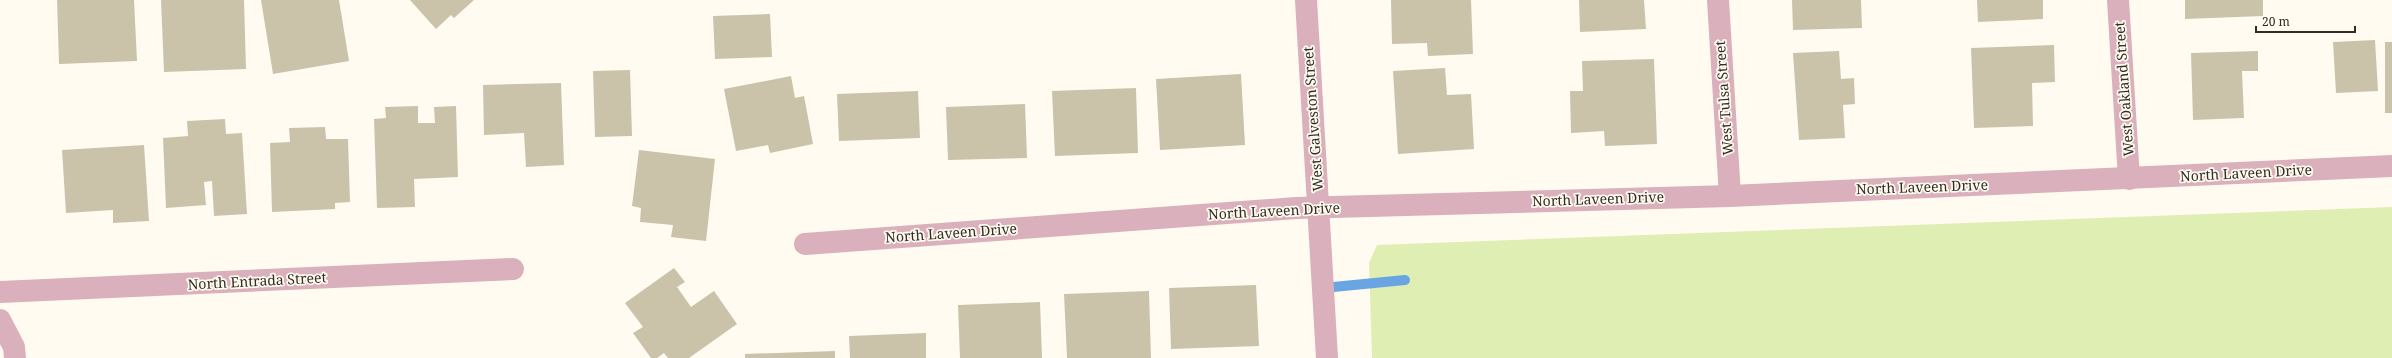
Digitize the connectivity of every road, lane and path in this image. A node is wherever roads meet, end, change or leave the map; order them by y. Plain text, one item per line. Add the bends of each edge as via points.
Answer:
1 (1306, 0) edge
2 (1718, 0) edge
3 (2118, 0) edge
4 (2392, 166) edge
5 (2129, 179) junction
6 (1730, 196) junction
7 (1319, 208) junction
8 (805, 244) dead end
9 (513, 270) dead end
10 (0, 292) edge
11 (0, 320) edge
12 (14, 358) edge
13 (1327, 358) edge

1 - 7 street, West Galveston Street
2 - 6 street, West Tulsa Street
3 - 5 street, West Oakland Street
4 - 5 street, North Laveen Drive
5 - 6 street, North Laveen Drive
6 - 7 street, North Laveen Drive
7 - 8 street, North Laveen Drive
7 - 13 street, West Galveston Street
9 - 10 street, North Entrada Street
11 - 12 street via 14,347

